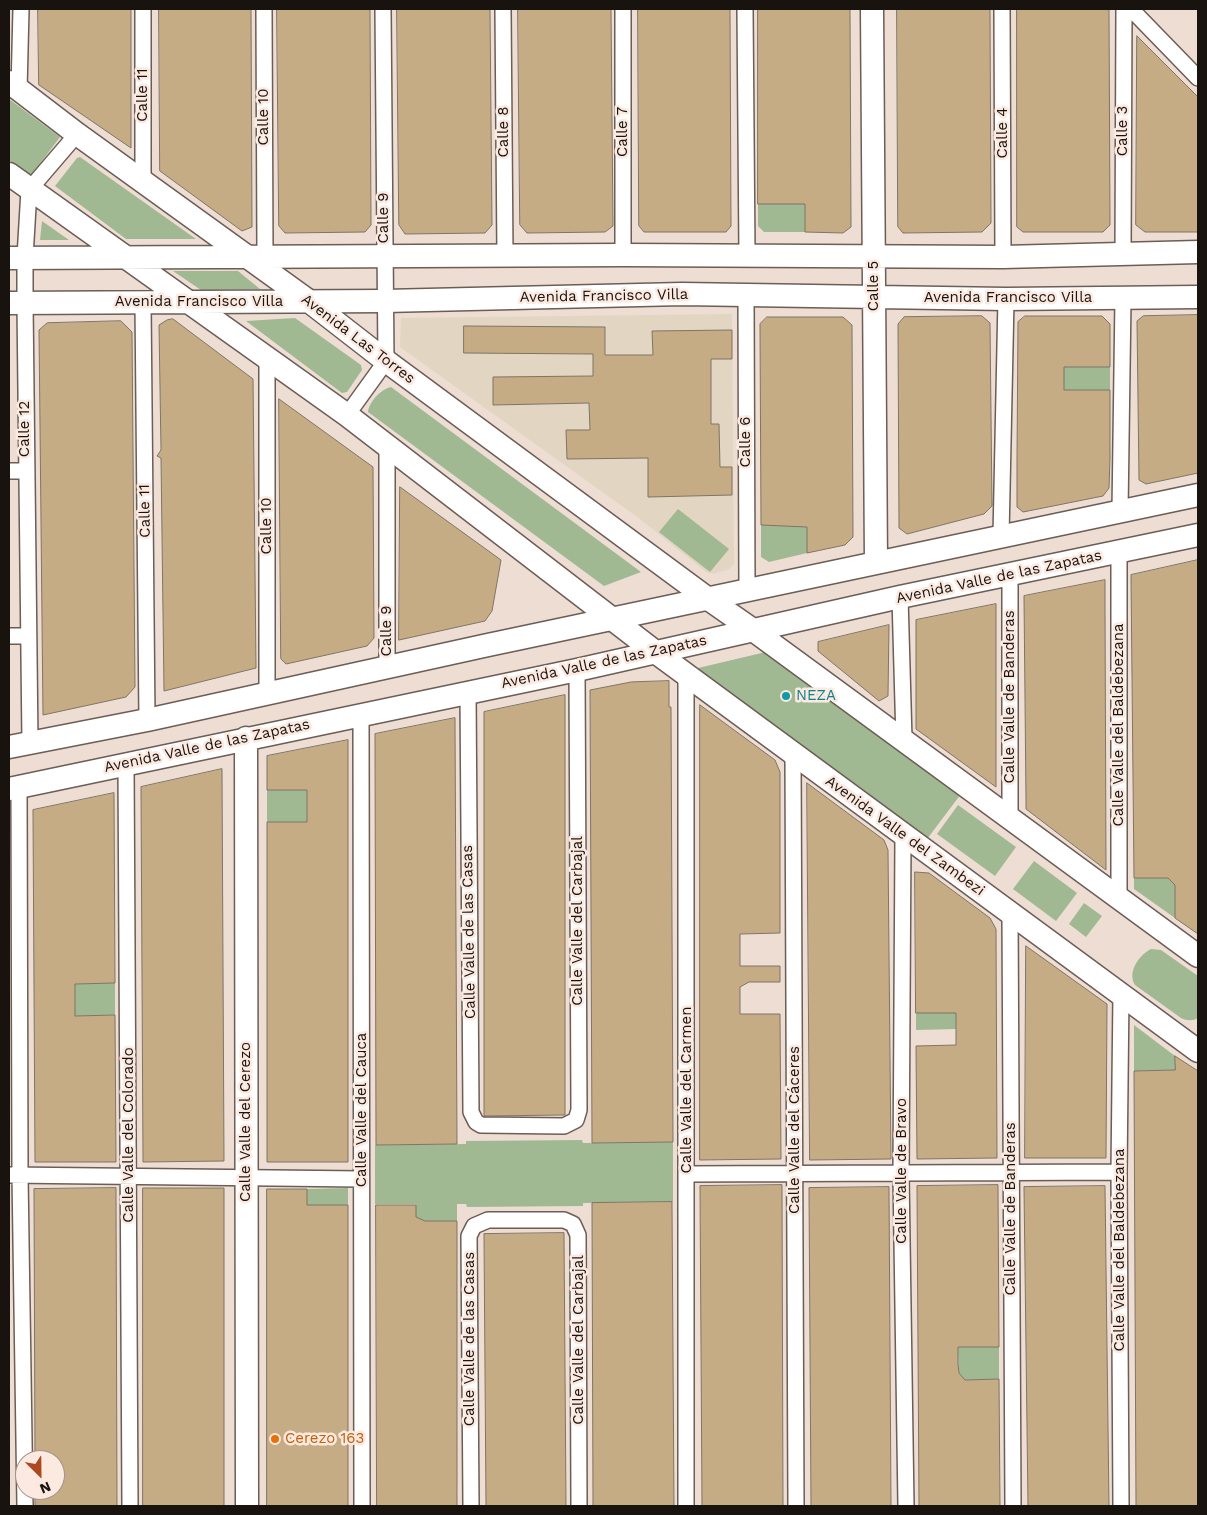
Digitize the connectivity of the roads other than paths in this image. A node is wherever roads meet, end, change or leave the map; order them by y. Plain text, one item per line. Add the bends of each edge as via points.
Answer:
1 (21, 9) edge
2 (143, 9) edge
3 (264, 9) edge
4 (384, 9) edge
5 (503, 9) edge
6 (623, 9) edge
7 (745, 9) edge
8 (872, 9) edge
9 (1002, 9) edge
10 (1124, 9) edge
11 (1131, 9) edge
12 (1198, 78) edge
13 (14, 86) edge
14 (77, 134) junction
15 (9, 174) edge
16 (144, 181) junction
17 (29, 190) junction
18 (1198, 252) edge
19 (1123, 253) junction
20 (623, 255) junction
21 (747, 255) junction
22 (256, 256) junction
23 (384, 256) junction
24 (505, 256) junction
25 (680, 256) junction
26 (17, 257) edge
27 (123, 257) junction
28 (874, 257) junction
29 (1003, 257) junction
30 (682, 294) junction
31 (746, 295) junction
32 (874, 297) junction
33 (1198, 297) edge
34 (1123, 298) junction
35 (1006, 299) junction
36 (385, 301) junction
37 (310, 302) junction
38 (17, 303) edge
39 (143, 303) junction
40 (188, 303) junction
41 (267, 358) junction
42 (386, 361) junction
43 (347, 415) junction
44 (387, 445) junction
45 (9, 471) edge
46 (25, 471) junction
47 (1198, 495) edge
48 (1120, 511) junction
49 (1198, 535) edge
50 (1001, 536) junction
51 (1118, 552) junction
52 (876, 562) junction
53 (1010, 575) junction
54 (747, 590) junction
55 (900, 597) junction
56 (707, 598) junction
57 (613, 620) junction
58 (753, 630) junction
59 (9, 636) edge
60 (28, 636) junction
61 (654, 651) junction
62 (387, 668) junction
63 (576, 670) junction
64 (686, 674) junction
65 (468, 692) junction
66 (267, 693) junction
67 (361, 713) junction
68 (147, 720) junction
69 (246, 738) junction
70 (904, 740) junction
71 (19, 745) edge
72 (793, 755) junction
73 (126, 764) junction
74 (14, 787) edge
75 (1010, 819) junction
76 (903, 836) junction
77 (1119, 898) junction
78 (1010, 913) junction
79 (1198, 956) edge
80 (1121, 993) junction
81 (1198, 1051) edge
82 (524, 1126) joint
83 (795, 1172) junction
84 (1011, 1172) junction
85 (1119, 1172) junction
86 (687, 1174) junction
87 (901, 1174) junction
88 (14, 1175) edge
89 (129, 1175) junction
90 (246, 1177) junction
91 (361, 1179) junction
92 (526, 1220) joint
93 (25, 1506) edge
94 (130, 1506) edge
95 (247, 1506) edge
96 (362, 1506) edge
97 (471, 1506) edge
98 (579, 1506) edge
99 (686, 1506) edge
100 (796, 1506) edge
101 (906, 1506) edge
102 (1013, 1506) edge
103 (1121, 1506) edge

1 - 13 street
2 - 16 street, Calle 11
3 - 22 street, Calle 10
4 - 23 street, Calle 9
5 - 24 street, Calle 8
6 - 20 street, Calle 7
7 - 21 street
8 - 28 main road, Calle 5
9 - 29 street, Calle 4
10 - 19 street, Calle 3
11 - 12 street
13 - 14 main road, Avenida Las Torres
14 - 16 main road, Avenida Las Torres
14 - 17 street
15 - 17 main road
16 - 22 main road, Avenida Las Torres
17 - 26 street, Calle 12
17 - 27 main road
18 - 19 main road
19 - 29 main road
20 - 24 main road
20 - 25 main road
21 - 25 main road
21 - 28 main road
22 - 23 main road
22 - 27 main road
22 - 37 main road, Avenida Las Torres
23 - 24 main road
23 - 36 street, Calle 9
25 - 30 main road
26 - 27 main road
26 - 38 street, Calle 12
27 - 40 main road
28 - 29 main road
28 - 32 main road, Calle 5
30 - 31 main road, Avenida Francisco Villa
30 - 36 main road, Avenida Francisco Villa
31 - 32 main road, Avenida Francisco Villa
31 - 54 street, Calle 6
32 - 35 main road, Avenida Francisco Villa
32 - 52 main road, Calle 5
33 - 34 main road, Avenida Francisco Villa
34 - 35 main road, Avenida Francisco Villa
34 - 48 street
35 - 50 street
36 - 37 main road, Avenida Francisco Villa
36 - 42 street, Calle 9
37 - 40 main road, Avenida Francisco Villa
37 - 42 main road, Avenida Las Torres
38 - 39 main road, Avenida Francisco Villa
38 - 46 street, Calle 12
39 - 40 main road, Avenida Francisco Villa
39 - 68 street, Calle 11
40 - 41 main road
41 - 43 main road
41 - 66 street, Calle 10
42 - 43 street
42 - 56 main road, Avenida Las Torres
43 - 44 main road
44 - 57 main road
44 - 62 street, Calle 9
45 - 46 street
46 - 60 street, Calle 12
47 - 48 main road
48 - 50 main road
49 - 51 main road, Avenida Valle de las Zapatas
50 - 52 main road
51 - 53 main road, Avenida Valle de las Zapatas
51 - 77 street, Calle Valle del Baldebezana
52 - 54 main road
53 - 55 main road, Avenida Valle de las Zapatas
53 - 75 street, Calle Valle de Banderas
54 - 56 main road
55 - 58 main road, Avenida Valle de las Zapatas
55 - 70 street
56 - 57 main road
56 - 58 main road
57 - 61 main road, Avenida Valle del Zambezi
57 - 62 main road
58 - 61 main road, Avenida Valle de las Zapatas
58 - 70 main road
59 - 60 street
60 - 71 street, Calle 12
61 - 63 main road, Avenida Valle de las Zapatas
61 - 64 main road, Avenida Valle del Zambezi
62 - 66 main road
63 - 65 main road, Avenida Valle de las Zapatas
63 - 82 street, Calle Valle del Carbajal via 579,1110 576,1120 564,1126
64 - 72 main road, Avenida Valle del Zambezi
64 - 86 street, Calle Valle del Carmen
65 - 67 main road, Avenida Valle de las Zapatas
65 - 82 street, Calle Valle de las Casas via 471,1112 481,1125
66 - 68 main road
67 - 69 main road, Avenida Valle de las Zapatas
67 - 91 street, Calle Valle del Cauca
68 - 71 main road
69 - 73 main road, Avenida Valle de las Zapatas
69 - 90 main road, Calle Valle del Cerezo
70 - 75 main road
72 - 76 main road, Avenida Valle del Zambezi
72 - 83 street, Calle Valle del Cáceres
73 - 74 main road, Avenida Valle de las Zapatas
73 - 89 street, Calle Valle del Colorado
74 - 88 street
75 - 77 main road
76 - 78 main road, Avenida Valle del Zambezi
76 - 87 street, Calle Valle de Bravo
77 - 79 main road
78 - 80 main road, Avenida Valle del Zambezi
78 - 84 street, Calle Valle de Banderas
80 - 81 main road, Avenida Valle del Zambezi
80 - 85 street, Calle Valle del Baldebezana
83 - 86 street
83 - 87 street
83 - 100 street, Calle Valle del Cáceres
84 - 85 street
84 - 87 street
84 - 102 street, Calle Valle de Banderas
85 - 103 street, Calle Valle del Baldebezana
86 - 99 street, Calle Valle del Carmen
87 - 101 street, Calle Valle de Bravo
88 - 89 street
88 - 93 street
89 - 90 street
89 - 94 street, Calle Valle del Colorado
90 - 91 street
90 - 95 main road, Calle Valle del Cerezo
91 - 96 street, Calle Valle del Cauca
92 - 97 street, Calle Valle de las Casas via 488,1220 474,1226 470,1236
92 - 98 street, Calle Valle del Carbajal via 569,1221 578,1235

